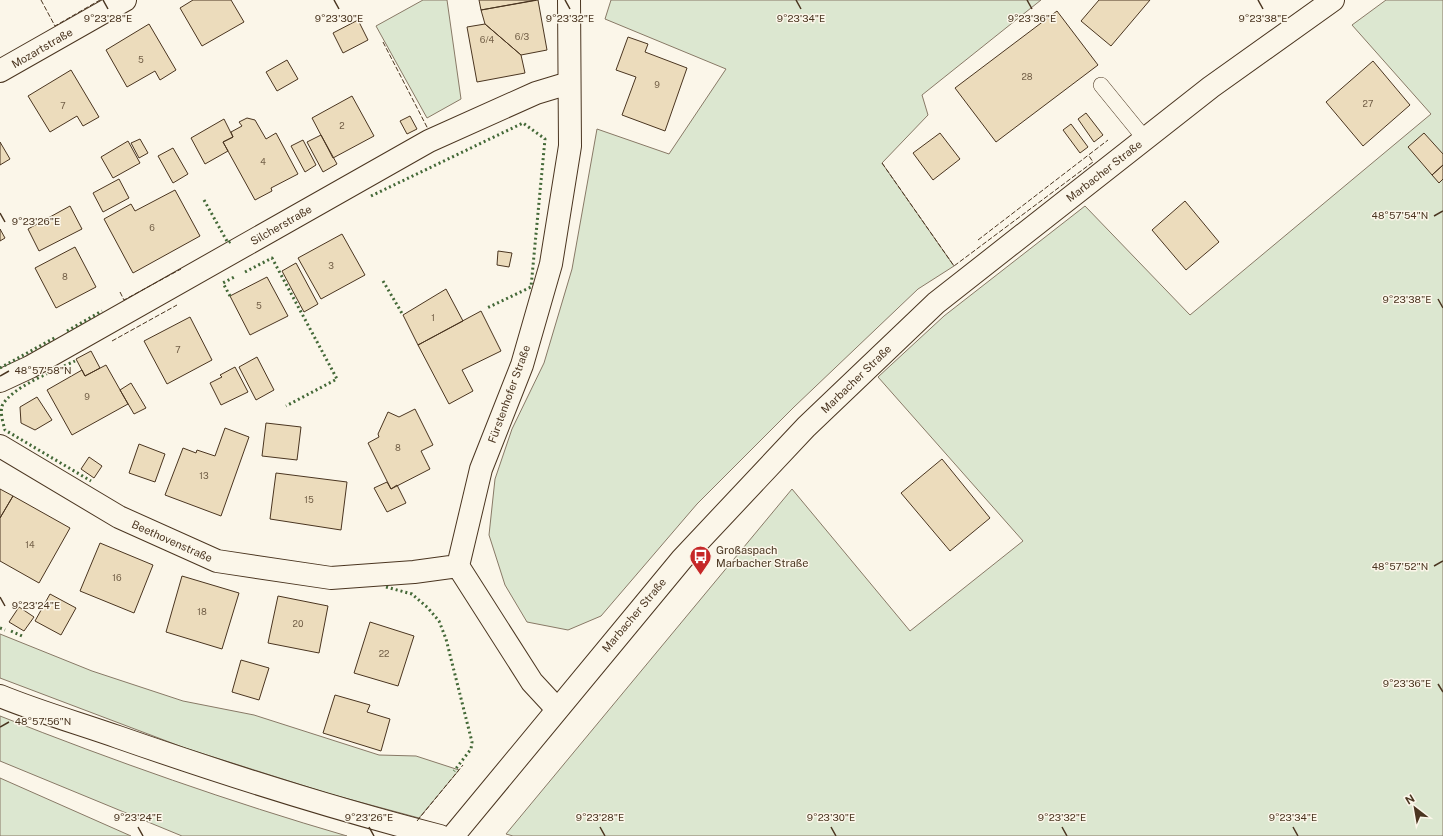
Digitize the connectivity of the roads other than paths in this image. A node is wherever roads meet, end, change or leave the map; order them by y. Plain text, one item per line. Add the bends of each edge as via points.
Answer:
1 (125, 0) edge
2 (569, 0) edge
3 (1333, 0) edge
4 (0, 71) edge
5 (569, 83) junction
6 (1101, 85) dead end
7 (1145, 139) junction
8 (0, 381) edge
9 (0, 446) edge
10 (458, 566) junction
11 (0, 696) edge
12 (557, 709) junction
13 (440, 836) edge
14 (453, 836) edge

1 - 4 street, Mozartstraße
2 - 5 street, Fürstenhofer Straße
3 - 7 street, Marbacher Straße via 1211,87
5 - 8 street, Silcherstraße via 536,93 430,141 30,367
5 - 10 street, Fürstenhofer Straße via 570,146 551,264 522,365 481,469
6 - 7 lane
7 - 12 street, Marbacher Straße via 936,303 806,428 682,559
9 - 10 street, Beethovenstraße via 119,517 217,561 331,578
10 - 12 street via 532,682
11 - 13 street via 244,780
12 - 14 street, Marbacher Straße

